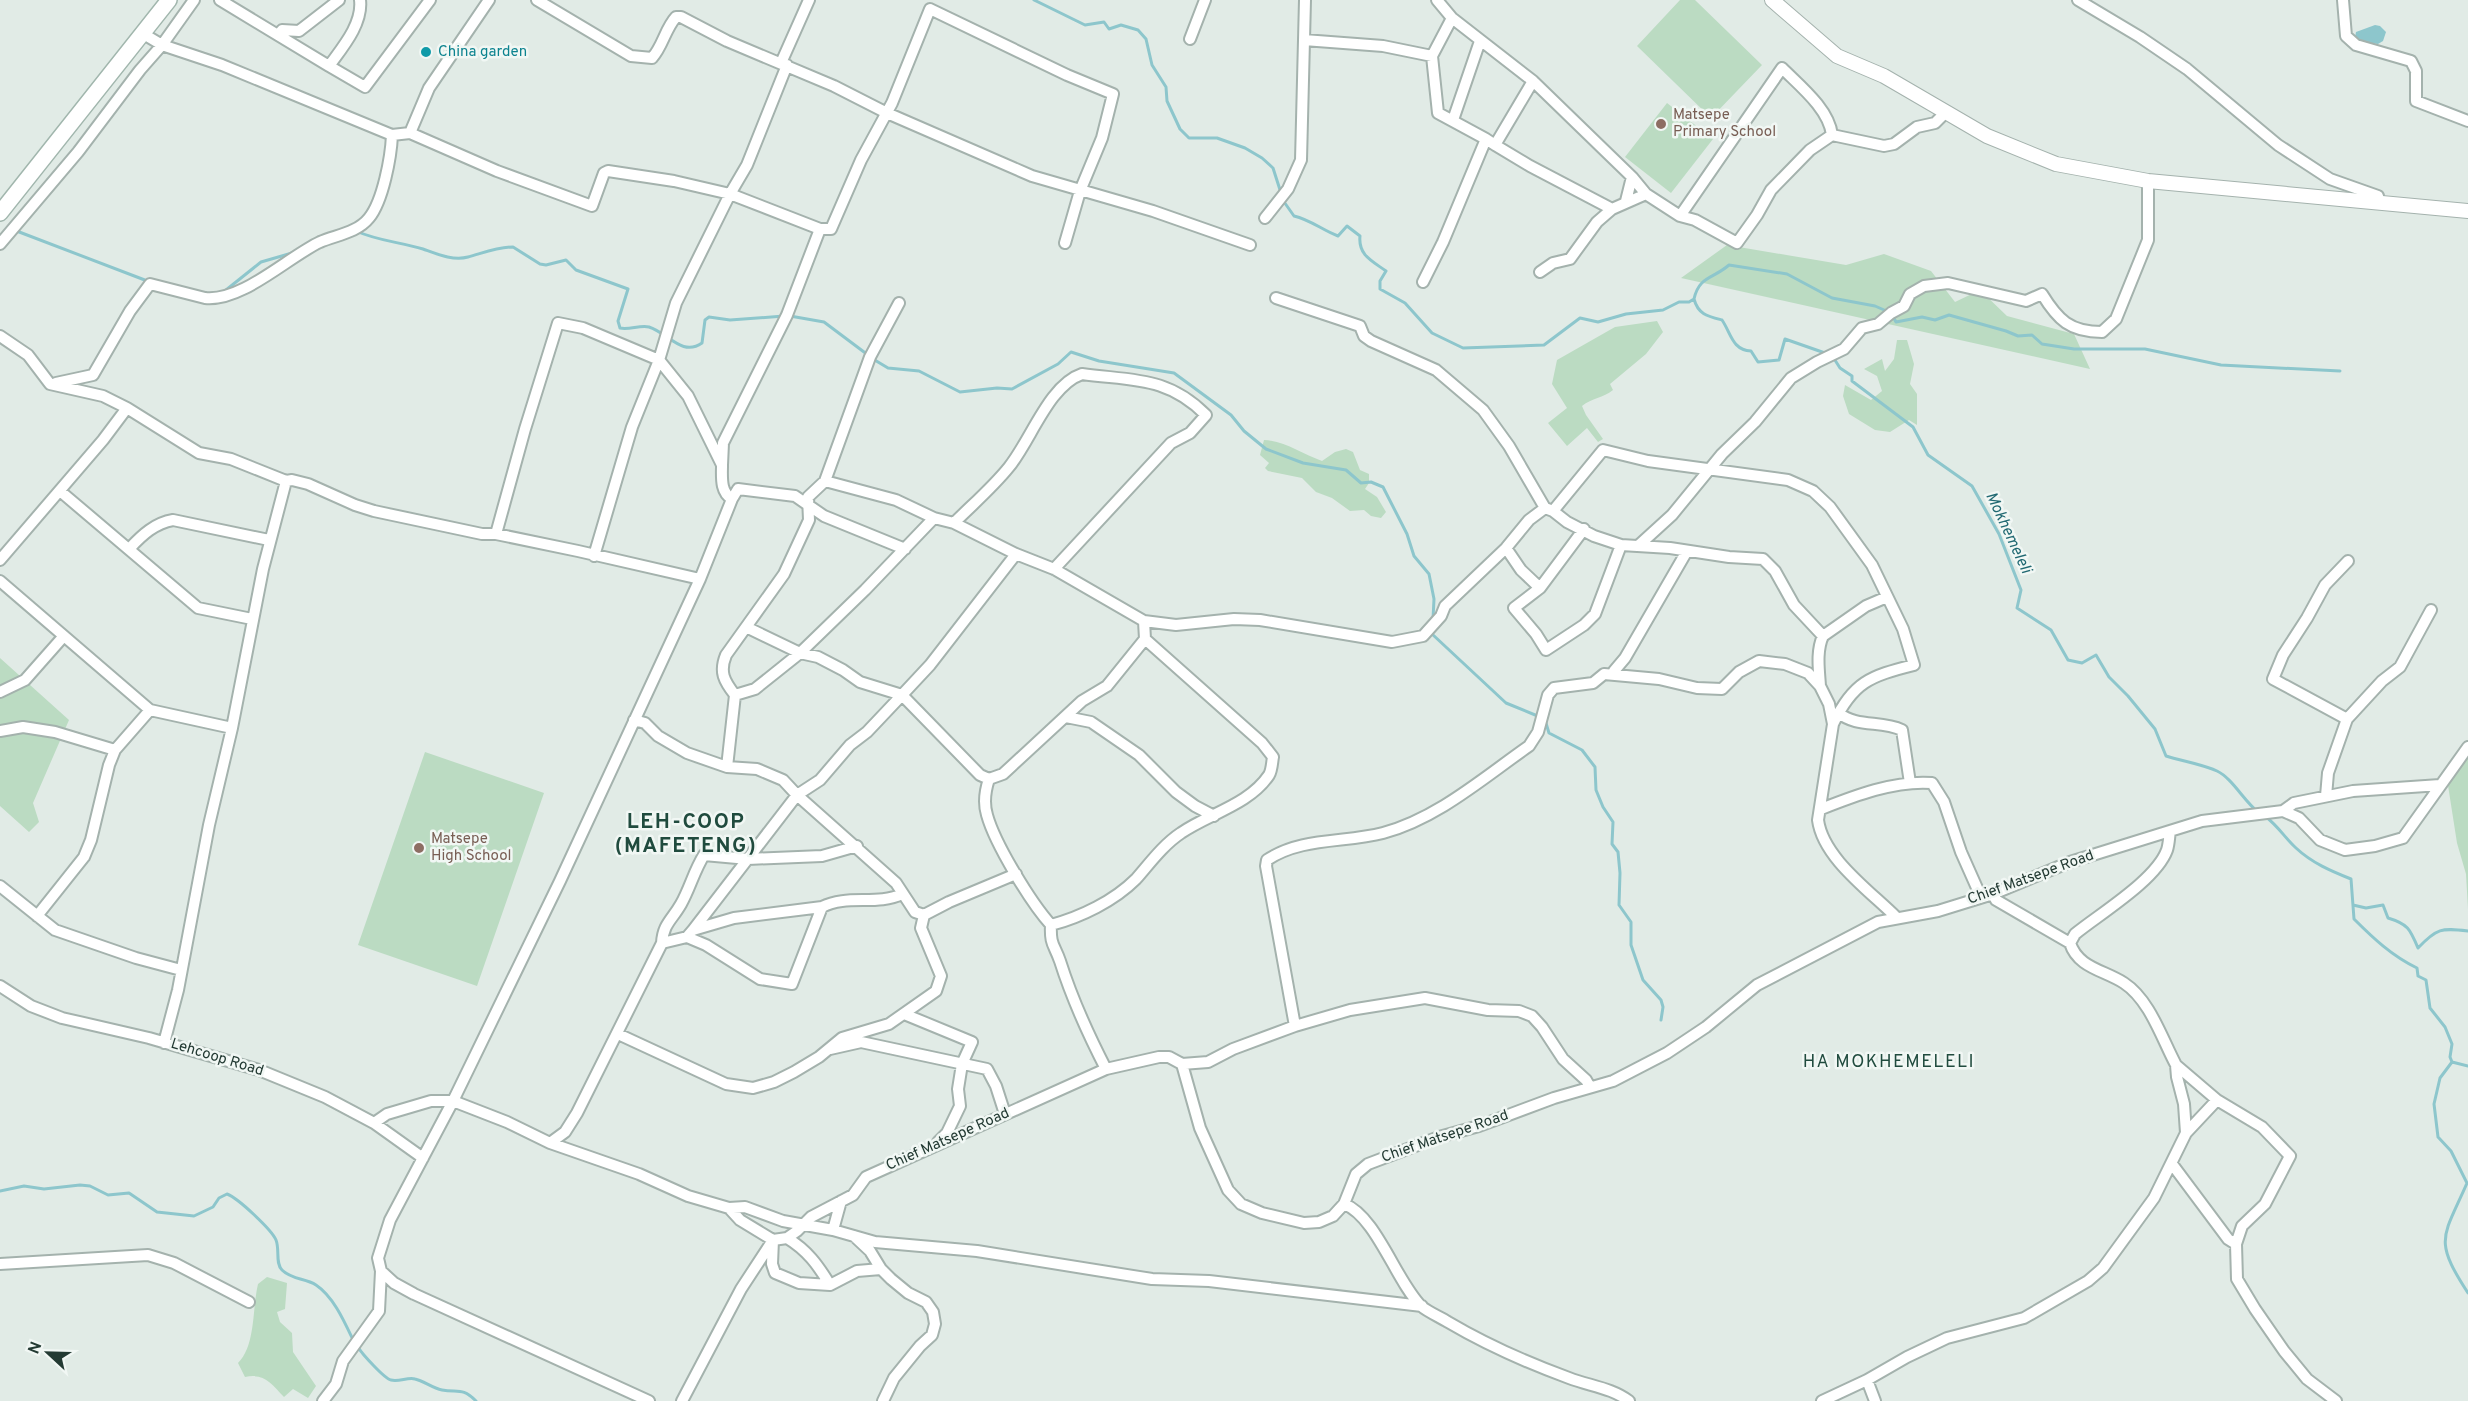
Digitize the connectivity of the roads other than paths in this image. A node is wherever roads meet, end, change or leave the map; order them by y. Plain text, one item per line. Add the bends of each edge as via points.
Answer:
1 (170, 0) edge
2 (194, 0) edge
3 (220, 0) edge
4 (339, 0) edge
5 (360, 0) edge
6 (430, 0) edge
7 (489, 0) edge
8 (537, 0) edge
9 (809, 0) edge
10 (1205, 0) edge
11 (1305, 0) edge
12 (1772, 0) edge
13 (2078, 0) edge
14 (2343, 0) edge
15 (1441, 2) edge
16 (1452, 18) junction
17 (142, 33) junction
18 (278, 35) junction
19 (1190, 39) dead end
20 (1304, 40) junction
21 (1480, 41) junction
22 (162, 45) junction
23 (1432, 56) junction
24 (784, 64) junction
25 (329, 66) junction
26 (1533, 81) junction
27 (1946, 112) junction
28 (887, 113) junction
29 (1453, 120) junction
30 (2468, 121) edge
31 (410, 133) junction
32 (392, 135) junction
33 (1832, 135) junction
34 (1490, 142) junction
35 (1632, 177) junction
36 (2148, 181) junction
37 (1080, 191) junction
38 (730, 194) junction
39 (1646, 194) junction
40 (1626, 201) junction
41 (2379, 202) junction
42 (1612, 208) junction
43 (2468, 211) edge
44 (0, 213) edge
45 (1680, 216) junction
46 (1265, 218) dead end
47 (820, 229) junction
48 (1065, 243) dead end
49 (0, 244) edge
50 (1250, 245) dead end
51 (1540, 272) dead end
52 (1423, 282) dead end
53 (1276, 298) dead end
54 (899, 303) dead end
55 (0, 336) edge
56 (659, 360) junction
57 (50, 384) junction
58 (127, 408) junction
59 (722, 465) junction
60 (1710, 469) junction
61 (286, 481) junction
62 (825, 481) junction
63 (60, 491) junction
64 (732, 500) junction
65 (807, 504) junction
66 (1549, 509) junction
67 (934, 518) junction
68 (954, 523) junction
69 (1584, 529) junction
70 (496, 534) junction
71 (269, 540) junction
72 (1621, 545) junction
73 (1638, 546) junction
74 (130, 548) junction
75 (1506, 548) junction
76 (905, 549) junction
77 (1687, 551) junction
78 (1016, 554) junction
79 (594, 556) junction
80 (0, 560) edge
81 (2348, 561) dead end
82 (1054, 569) junction
83 (700, 579) junction
84 (0, 581) edge
85 (1540, 588) junction
86 (1887, 597) junction
87 (2432, 610) dead end
88 (252, 619) junction
89 (1144, 621) junction
90 (746, 627) junction
91 (1823, 636) junction
92 (63, 637) junction
93 (1145, 639) junction
94 (800, 653) junction
95 (1614, 675) junction
96 (1820, 686) junction
97 (0, 692) edge
98 (735, 695) junction
99 (902, 695) junction
100 (150, 710) junction
101 (1839, 713) junction
102 (1065, 717) junction
103 (2347, 719) junction
104 (634, 720) junction
105 (1833, 724) junction
106 (232, 728) junction
107 (0, 731) edge
108 (2468, 747) edge
109 (115, 750) junction
110 (727, 767) junction
111 (989, 779) junction
112 (1910, 783) junction
113 (2440, 784) junction
114 (797, 795) junction
115 (2326, 796) junction
116 (1821, 809) junction
117 (2283, 811) junction
118 (1214, 816) junction
119 (2169, 831) junction
120 (857, 846) junction
121 (748, 859) junction
122 (1016, 874) junction
123 (0, 886) edge
124 (902, 894) junction
125 (1993, 894) junction
126 (1981, 897) junction
127 (822, 908) junction
128 (924, 915) junction
129 (37, 916) junction
130 (1896, 917) junction
131 (1052, 925) junction
132 (690, 933) junction
133 (662, 943) junction
134 (2070, 943) junction
135 (181, 970) junction
136 (0, 986) edge
137 (904, 1014) junction
138 (1295, 1026) junction
139 (618, 1034) junction
140 (164, 1043) junction
141 (827, 1050) junction
142 (962, 1064) junction
143 (1182, 1064) junction
144 (2176, 1065) junction
145 (1106, 1070) junction
146 (1590, 1087) junction
147 (2217, 1100) junction
148 (453, 1101) junction
149 (1005, 1114) junction
150 (374, 1123) junction
151 (2186, 1133) junction
152 (550, 1143) junction
153 (933, 1148) junction
154 (423, 1158) junction
155 (2172, 1164) junction
156 (842, 1201) junction
157 (1344, 1204) junction
158 (729, 1208) junction
159 (804, 1225) junction
160 (833, 1230) junction
161 (854, 1235) junction
162 (787, 1238) junction
163 (773, 1240) junction
164 (2236, 1244) junction
165 (0, 1264) edge
166 (881, 1269) junction
167 (381, 1271) junction
168 (830, 1284) junction
169 (249, 1302) dead end
170 (1422, 1306) junction
171 (1867, 1380) junction
172 (323, 1401) edge
173 (649, 1401) edge
174 (681, 1401) edge
175 (884, 1401) edge
176 (1629, 1401) edge
177 (1822, 1401) edge
178 (1875, 1401) edge
179 (2336, 1401) edge

1 - 17 main road
2 - 22 street
3 - 18 street
4 - 18 street via 299,31 282,30
5 - 25 street via 351,35
6 - 25 street via 365,87
7 - 31 street via 429,88
8 - 24 street via 631,56 652,58 676,17 681,17
9 - 24 street
10 - 19 street
11 - 20 street
12 - 27 street via 1837,56 1884,76
13 - 41 street via 2187,69 2278,145 2330,179 2378,196
14 - 30 street via 2349,40 2411,61 2416,71 2416,101
15 - 16 street
16 - 21 street
16 - 23 street
17 - 22 street
17 - 44 main road
18 - 25 street
20 - 23 street via 1383,46
20 - 46 street via 1301,160 1288,189
21 - 26 street
21 - 29 street
22 - 32 street via 222,64
22 - 49 street
23 - 29 street via 1438,113
24 - 28 street
24 - 38 street via 747,165
26 - 34 street
26 - 35 street
27 - 33 street via 1935,123 1917,127 1894,144 1884,146
27 - 36 street via 1987,136 2056,164
28 - 37 street via 1032,176
28 - 37 street via 930,9 1113,94
28 - 47 street via 831,229
29 - 34 street
31 - 32 street
31 - 38 street via 592,206 608,171
32 - 57 street via 376,206 358,228 318,243 280,268 224,296 205,298 150,284 93,375
33 - 45 street via 1810,150 1771,190 1737,243
33 - 45 street via 1831,125 1810,96 1782,68
34 - 42 street
34 - 52 street
35 - 39 street
35 - 40 street
36 - 41 street
36 - 60 street via 2148,240 2116,320 2102,332 2062,322 2042,294 2026,301 1948,283 1924,286 1878,324 1862,328 1844,349 1791,378
37 - 48 street
37 - 50 street via 1153,211
38 - 47 street
38 - 56 street via 676,303
39 - 40 street
39 - 45 street
40 - 42 street
41 - 43 street
42 - 51 street via 1570,259 1553,263
47 - 59 street via 787,315 723,443
53 - 66 street via 1360,326 1371,341 1436,370 1452,382 1494,424
54 - 62 street via 870,357
55 - 57 street via 28,355
56 - 59 street via 688,396
56 - 70 street via 583,328 558,323
56 - 79 street via 632,427
57 - 58 street via 104,396
58 - 61 street via 199,453 231,459
58 - 63 street
59 - 64 street via 722,483 726,496
60 - 66 street via 1603,450
60 - 73 street via 1672,515
60 - 86 street via 1788,480 1813,491 1830,507 1872,565
61 - 70 street via 308,484 374,511
61 - 71 street
62 - 65 street via 808,497
62 - 67 street via 896,500
63 - 74 street
63 - 80 street
64 - 65 street via 738,489 795,496
64 - 83 street
65 - 76 street via 824,516
65 - 90 street via 809,520 802,538 784,573
66 - 69 street
66 - 75 street via 1529,520
67 - 68 street
67 - 76 street
68 - 78 street
68 - 82 street via 1009,467 1049,405 1074,377 1082,374 1159,383 1192,401 1206,415 1190,433 1171,443
69 - 72 street
69 - 85 street
70 - 79 street
71 - 74 street via 173,520 147,531
71 - 88 street
72 - 73 street
72 - 85 street via 1595,614 1546,650 1514,608
73 - 77 street
74 - 88 street via 198,608
75 - 85 street
75 - 89 street via 1445,606 1424,636 1411,639 1392,642 1260,620 1176,625
76 - 94 street
77 - 91 street via 1763,559 1794,605
77 - 95 street
78 - 82 street
78 - 99 street
79 - 83 street
81 - 103 street via 2325,585 2273,679
82 - 89 street
83 - 104 street
84 - 92 street
86 - 91 street via 1866,606
86 - 101 street via 1903,629 1914,665 1871,678 1851,694
87 - 103 street via 2400,667
88 - 106 street
89 - 93 street
90 - 94 street
90 - 98 street via 721,668
91 - 96 street
92 - 97 street via 25,680
92 - 100 street
93 - 102 street via 1107,686
93 - 118 street via 1273,757 1270,774 1253,791
94 - 98 street via 755,689
94 - 99 street via 818,657 860,682
95 - 96 street via 1722,689 1739,672 1759,661 1785,664 1808,674
95 - 138 street via 1604,674 1593,683 1554,688 1529,746 1437,810 1382,833 1295,847 1267,860 1272,912
96 - 105 street
98 - 110 street
99 - 111 street via 980,775
99 - 114 street via 850,744 820,780
100 - 106 street
100 - 109 street
101 - 105 street
101 - 112 street via 1855,722 1902,730
102 - 111 street via 1003,774
102 - 118 street via 1091,722 1139,755 1176,792
103 - 115 street via 2328,773
104 - 110 street via 645,723 658,736 687,753
104 - 148 street
105 - 116 street
106 - 135 street
107 - 109 street via 23,727 55,732
108 - 113 street
109 - 129 street via 84,857
110 - 114 street via 757,769 783,780
111 - 122 street via 984,794 987,816
112 - 116 street via 1851,797
112 - 126 street via 1932,783 1944,802
113 - 115 street, Chief Matsepe Road
113 - 117 street via 2403,838 2375,846 2344,850 2320,840 2299,818
114 - 120 street
114 - 121 street
115 - 117 street, Chief Matsepe Road via 2294,803
116 - 130 street via 1820,833 1844,866
117 - 119 street, Chief Matsepe Road via 2202,821
118 - 131 street via 1181,832 1150,860 1135,880 1105,902
119 - 125 street, Chief Matsepe Road via 2070,862
119 - 134 street via 2168,849 2157,866 2075,934
120 - 121 street via 822,856
120 - 124 street via 896,883
121 - 132 street
121 - 133 street via 704,855 681,904 663,930
122 - 128 street
122 - 131 street
123 - 129 street
124 - 127 street via 879,900 833,902
124 - 128 street via 915,912
125 - 126 street, Chief Matsepe Road
125 - 134 street via 1996,900
126 - 130 street, Chief Matsepe Road
127 - 132 street via 734,918
127 - 132 street via 792,984 760,979
128 - 137 street via 921,928 941,976 936,991
129 - 135 street via 55,930 82,941
130 - 146 street, Chief Matsepe Road via 1878,922 1757,985 1667,1053 1613,1081
131 - 145 street via 1050,942
132 - 133 street
133 - 139 street
134 - 144 street via 2074,955 2086,965 2124,983 2138,995
135 - 140 street
136 - 140 street, Lehcoop Road via 31,1006 62,1018
137 - 141 street via 889,1024 842,1038
137 - 142 street via 972,1042
138 - 143 street, Chief Matsepe Road via 1208,1062
138 - 146 street, Chief Matsepe Road via 1350,1010 1425,998 1488,1010 1518,1011 1532,1016 1563,1059
139 - 141 street via 741,1088 774,1082
139 - 152 street via 572,1122
140 - 150 street, Lehcoop Road via 260,1070
141 - 142 street via 861,1042
142 - 149 street via 987,1069
142 - 153 street via 960,1106 947,1134
143 - 145 street, Chief Matsepe Road via 1159,1057
143 - 157 street via 1200,1128 1228,1190 1241,1204 1304,1223 1333,1216
144 - 147 street
144 - 151 street
145 - 149 street, Chief Matsepe Road
146 - 157 street, Chief Matsepe Road via 1368,1164 1356,1174
147 - 151 street
147 - 164 street via 2262,1127 2290,1156 2265,1204 2242,1226
148 - 150 street via 431,1101 387,1114
148 - 152 street
148 - 154 street
149 - 153 street, Chief Matsepe Road
150 - 154 street, Lehcoop Road
151 - 155 street
152 - 158 street
153 - 156 street, Chief Matsepe Road via 866,1177 853,1195
154 - 167 street via 390,1220 378,1258
155 - 164 street via 2228,1239
155 - 171 street via 2142,1215 2103,1268 2088,1281 2024,1318 1947,1338
156 - 159 street, Chief Matsepe Road via 811,1217
156 - 160 street
157 - 170 street via 1357,1212 1375,1235
158 - 159 street via 745,1207
158 - 163 street via 740,1220
159 - 160 street
159 - 162 street, Chief Matsepe Road
160 - 161 street
161 - 166 street
161 - 170 street via 875,1242 977,1251 1152,1280 1209,1281
162 - 163 street
162 - 168 street via 803,1247
163 - 168 street via 772,1264 776,1272 799,1283
163 - 174 street via 741,1289
164 - 179 street via 2237,1279 2255,1309 2301,1372
165 - 169 street via 148,1255 174,1263
166 - 168 street via 857,1271
166 - 175 street via 908,1293 926,1302 935,1324 932,1335 894,1378
167 - 172 street via 379,1311 343,1361 336,1384
167 - 173 street via 414,1294
170 - 176 street via 1479,1341 1571,1379 1610,1390
171 - 177 street
171 - 178 street

